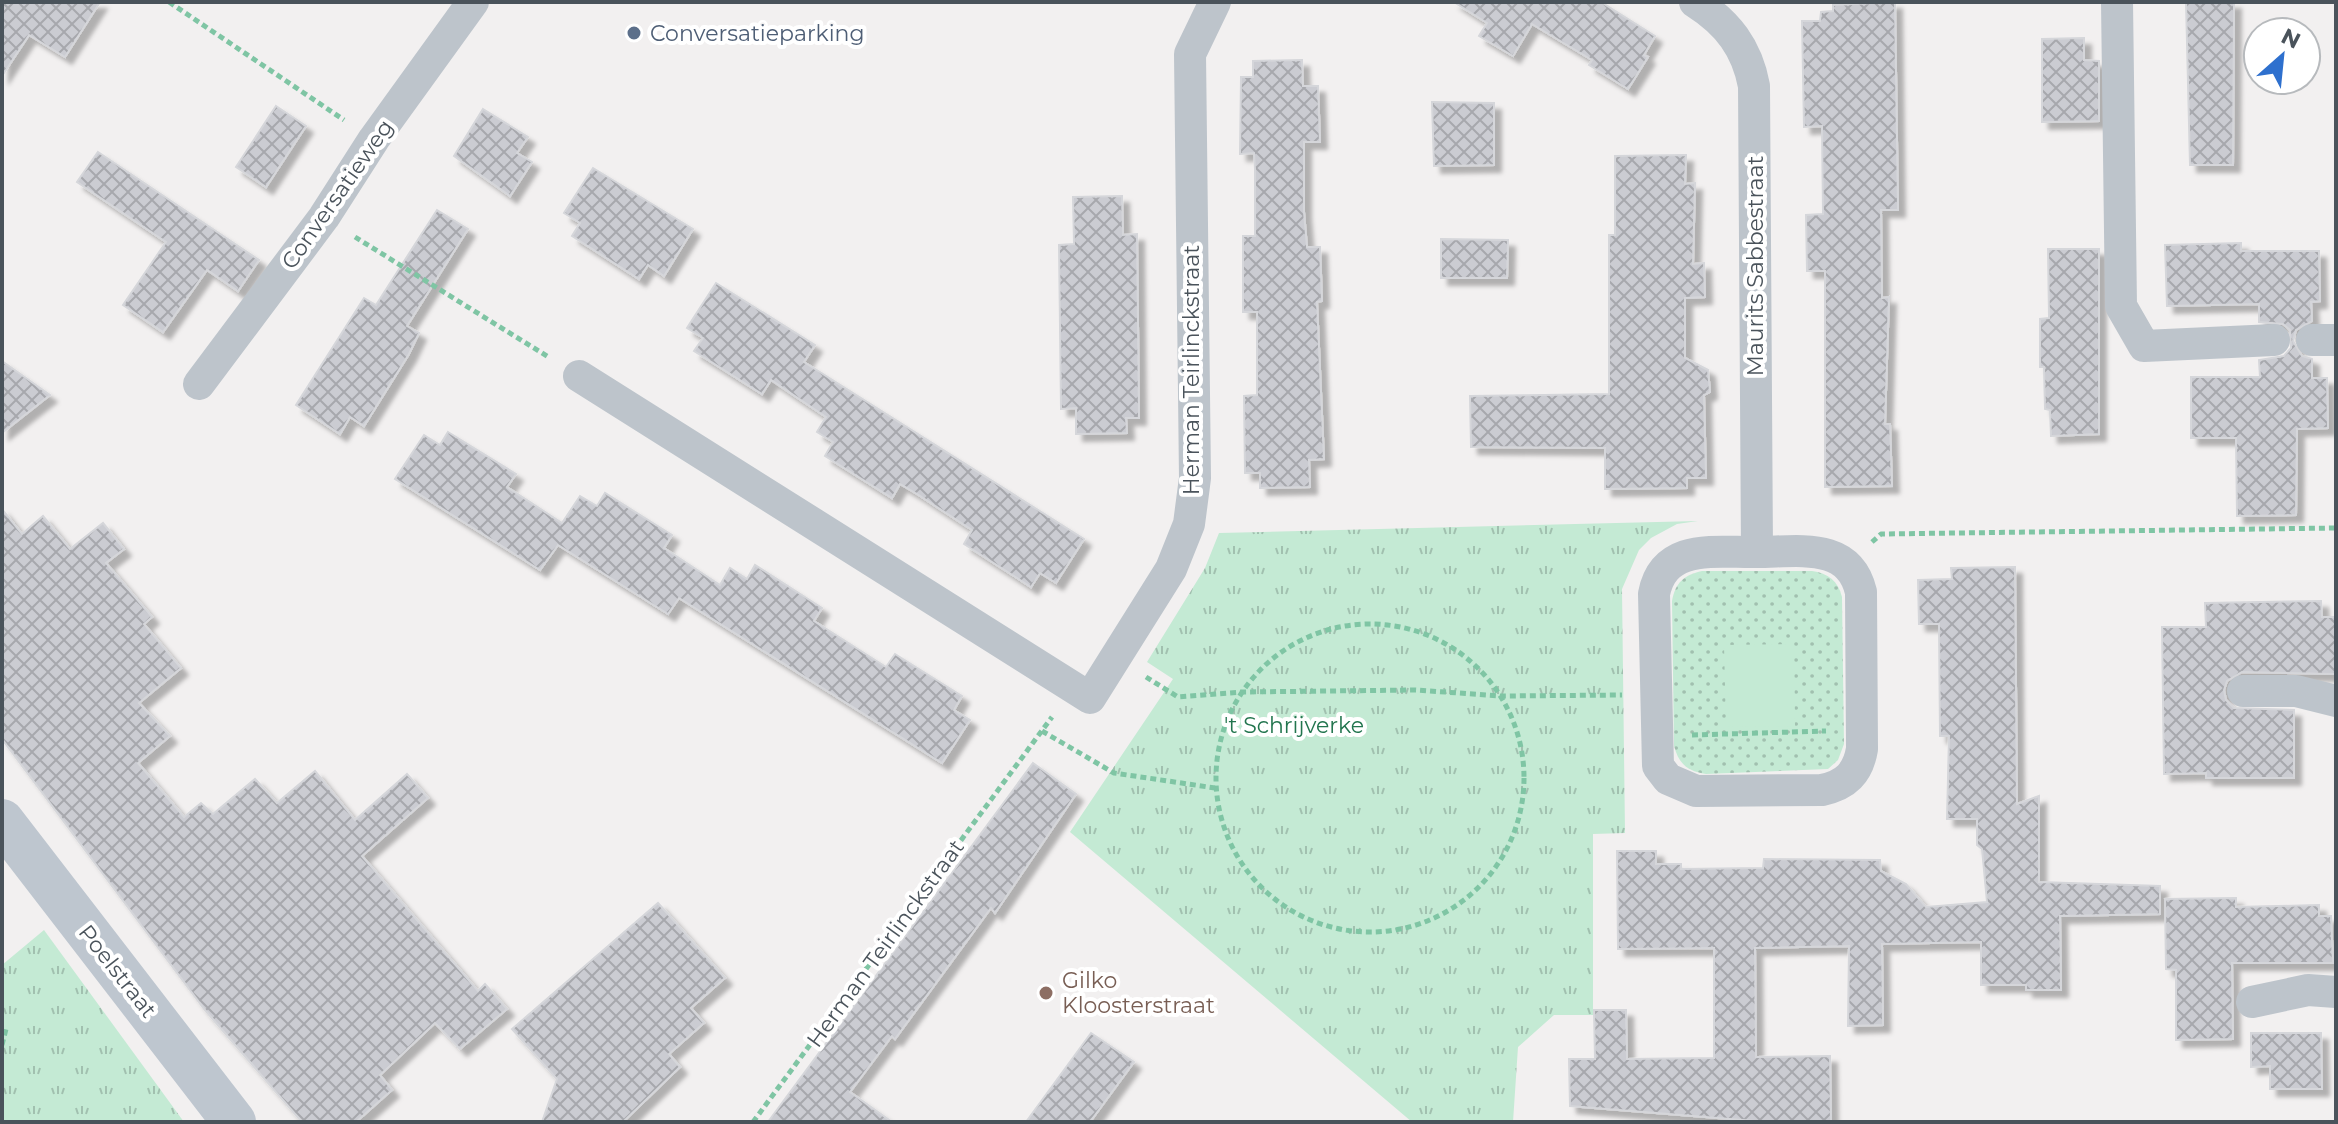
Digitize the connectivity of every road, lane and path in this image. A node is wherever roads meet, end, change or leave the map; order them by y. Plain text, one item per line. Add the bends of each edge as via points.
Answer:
1 (169, 2) edge
2 (473, 2) edge
3 (1215, 2) edge
4 (1695, 2) edge
5 (2117, 2) edge
6 (374, 139) junction
7 (324, 217) junction
8 (2274, 340) dead end
9 (579, 376) joint
10 (199, 384) dead end
11 (2336, 528) edge
12 (1757, 552) junction
13 (1848, 564) junction
14 (1115, 658) junction
15 (1074, 687) junction
16 (2243, 691) dead end
17 (1242, 692) junction
18 (1655, 695) junction
19 (1501, 696) junction
20 (2336, 701) edge
21 (1042, 731) junction
22 (1862, 731) junction
23 (1655, 735) junction
24 (1215, 788) junction
25 (2, 821) edge
26 (2336, 992) edge
27 (2252, 1002) dead end
28 (6, 1029) dead end
29 (2, 1045) edge
30 (234, 1122) edge
31 (753, 1122) edge

1 - 6 path
2 - 6 street, Conversatieweg
3 - 14 street, Herman Teirlinckstraat via 1190,54 1195,478 1189,524 1171,569
4 - 12 street, Maurits Sabbestraat via 1734,34 1749,59 1754,86
5 - 8 street via 2121,306 2144,346
6 - 7 street, Conversatieweg
7 - 9 path
7 - 10 street, Conversatieweg
9 - 15 street
11 - 13 path via 1881,534
12 - 13 street via 1819,552
12 - 18 street via 1694,553 1666,565 1654,594
13 - 22 street via 1861,592
14 - 15 street, Herman Teirlinckstraat via 1090,698
14 - 17 path via 1178,697
15 - 21 path, Herman Teirlinckstraat
16 - 20 street via 2296,691
17 - 19 path via 1416,690
17 - 19 path via 1265,660 1322,628 1391,621 1428,632 1473,663
17 - 24 path via 1225,732
18 - 19 path
18 - 23 street
19 - 24 path via 1519,742 1525,789 1511,839 1487,880 1443,916 1392,935 1331,931 1274,902 1230,845
21 - 24 path via 1114,773
21 - 31 path, Herman Teirlinckstraat
22 - 23 path
22 - 23 street via 1860,764 1851,778 1822,790 1682,788 1658,766
25 - 30 street, Poelstraat
26 - 27 street via 2308,990
28 - 29 path

